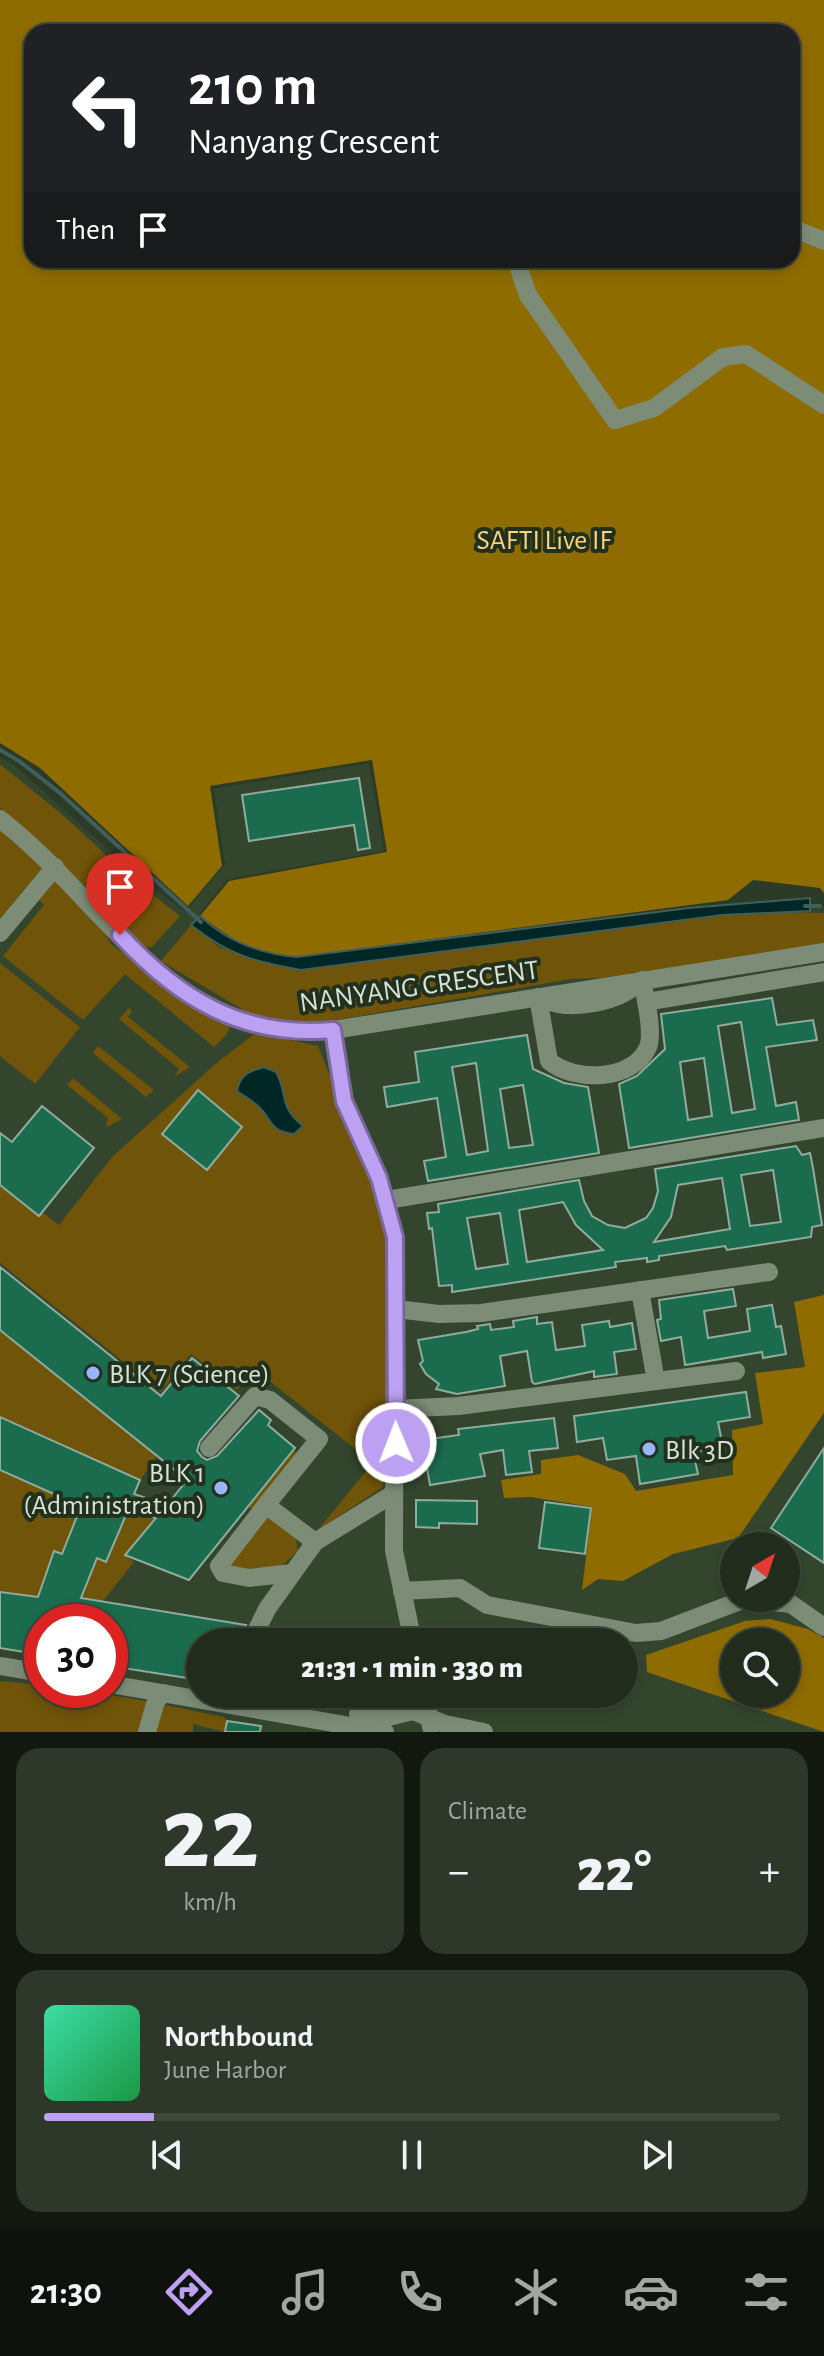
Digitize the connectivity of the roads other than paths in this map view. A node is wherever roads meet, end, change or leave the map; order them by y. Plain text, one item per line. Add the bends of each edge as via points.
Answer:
1 (800, 231) edge
2 (824, 241) edge
3 (519, 268) edge
4 (824, 405) edge
5 (0, 819) edge
6 (61, 874) junction
7 (0, 933) edge
8 (824, 952) edge
9 (824, 972) edge
10 (642, 980) junction
11 (614, 984) junction
12 (538, 997) junction
13 (646, 1002) junction
14 (484, 1006) junction
15 (333, 1030) junction
16 (824, 1128) edge
17 (387, 1200) junction
18 (769, 1272) dead end
19 (640, 1290) junction
20 (396, 1309) junction
21 (654, 1370) dead end
22 (736, 1371) dead end
23 (395, 1379) junction
24 (458, 1406) junction
25 (395, 1409) junction
26 (209, 1448) dead end
27 (393, 1494) junction
28 (266, 1505) junction
29 (315, 1542) junction
30 (292, 1573) junction
31 (402, 1591) junction
32 (824, 1627) edge
33 (258, 1628) edge
34 (410, 1628) edge
35 (0, 1658) edge
36 (24, 1662) edge
37 (0, 1666) edge
38 (24, 1670) edge
39 (128, 1678) edge
40 (186, 1688) edge
41 (128, 1689) edge
42 (157, 1692) junction
43 (318, 1708) edge
44 (402, 1708) edge
45 (400, 1713) junction
46 (315, 1725) edge
47 (430, 1725) edge
48 (147, 1732) edge
49 (388, 1732) edge
50 (484, 1732) edge

1 - 2 street
3 - 4 street via 528,295 615,420 654,408 723,357 746,354
5 - 6 street, NANYANG CRESCENT
6 - 7 street
6 - 15 street, NANYANG CRESCENT via 143,960 200,1002 247,1023 290,1032
8 - 10 street, NANYANG CRESCENT
9 - 13 street
10 - 11 street, NANYANG CRESCENT
10 - 12 street via 629,992 590,1003 554,1004
10 - 13 street
11 - 12 street, NANYANG CRESCENT
11 - 14 street via 575,981 504,995
12 - 13 street via 549,1061 566,1071 593,1075 620,1070 642,1056 649,1045
12 - 14 street, NANYANG CRESCENT
14 - 15 street, NANYANG CRESCENT
15 - 17 street via 344,1101
16 - 17 street
17 - 20 street via 397,1255
18 - 19 street
19 - 20 street via 481,1313
19 - 21 street
20 - 23 street
22 - 24 street
23 - 24 street via 423,1401
23 - 25 street
24 - 25 street
25 - 27 street
26 - 28 street via 247,1402 261,1396 319,1439
27 - 29 street
27 - 31 street via 394,1551
28 - 29 street
28 - 30 street via 219,1566 223,1573 249,1578
29 - 30 street
30 - 33 street
31 - 32 street via 460,1588 487,1605 636,1633 661,1631 745,1599 776,1600
31 - 34 street
35 - 36 street
37 - 38 street
39 - 40 street
41 - 42 street
42 - 46 street
42 - 48 street
43 - 45 street via 384,1718
44 - 45 street
45 - 47 street via 413,1711
45 - 49 street
46 - 49 street
47 - 50 street

